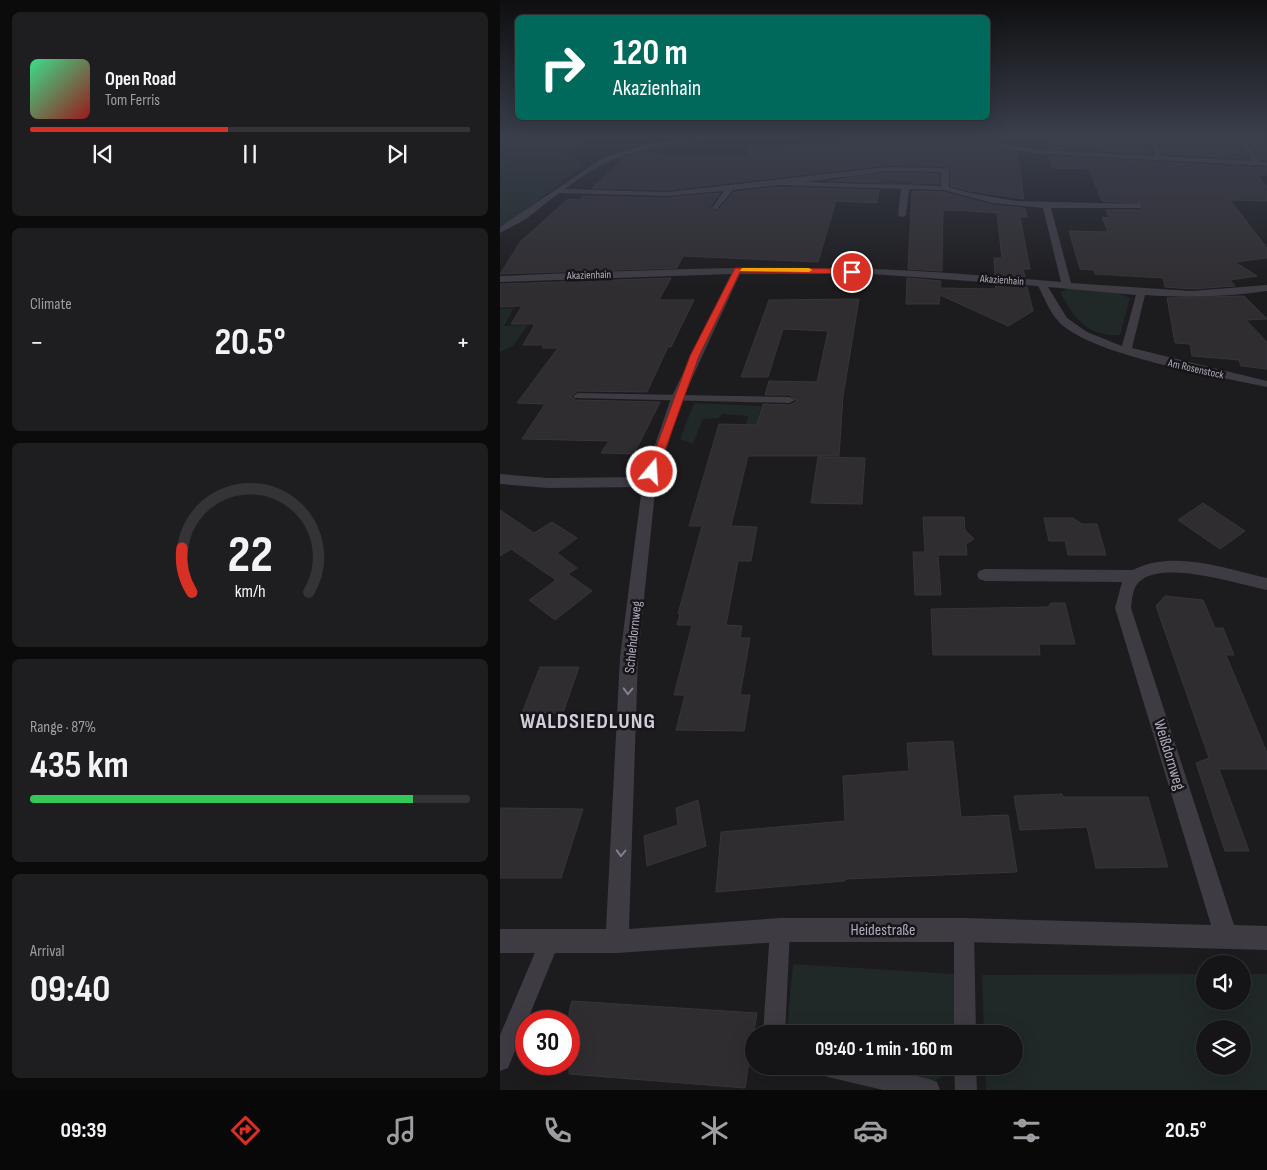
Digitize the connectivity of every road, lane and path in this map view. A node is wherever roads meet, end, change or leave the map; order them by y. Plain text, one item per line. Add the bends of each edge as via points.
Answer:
1 (905, 187) edge
2 (561, 188) edge
3 (730, 188) joint
4 (940, 188) edge
5 (945, 188) joint
6 (557, 191) junction
7 (1046, 204) junction
8 (1102, 205) junction
9 (1138, 206) dead end
10 (716, 208) dead end
11 (1106, 214) dead end
12 (902, 215) dead end
13 (500, 230) edge
14 (737, 270) junction
15 (500, 279) edge
16 (1041, 283) junction
17 (1067, 286) junction
18 (1267, 288) edge
19 (1141, 293) junction
20 (1126, 351) junction
21 (1267, 384) edge
22 (578, 396) dead end
23 (678, 398) junction
24 (790, 400) dead end
25 (500, 479) edge
26 (649, 482) junction
27 (985, 576) dead end
28 (1136, 576) junction
29 (1267, 584) edge
30 (780, 930) junction
31 (964, 930) junction
32 (1226, 937) junction
33 (1266, 940) edge
34 (617, 941) junction
35 (500, 942) edge
36 (549, 942) junction
37 (775, 1025) edge
38 (965, 1025) edge
39 (500, 1060) edge
40 (866, 1075) edge
41 (965, 1075) edge
42 (929, 1090) edge
43 (966, 1090) edge

1 - 12 street
2 - 6 street
3 - 6 street via 668,194
3 - 10 street
4 - 5 street
5 - 7 street via 994,200
6 - 13 street
7 - 8 street
7 - 17 street
8 - 9 street
8 - 11 street
14 - 15 street, Akazienhain
14 - 16 street, Akazienhain via 924,274
14 - 23 street
16 - 17 street, Akazienhain
16 - 20 street, Am Rosenstock via 1056,311 1071,327 1101,344
17 - 19 street, Akazienhain
18 - 19 street, Akazienhain via 1222,294
19 - 20 street
20 - 21 street, Am Rosenstock
22 - 23 lane
23 - 24 lane
23 - 26 street
25 - 26 street via 548,484
26 -> 34 street, Schlehdornweg via 629,657
27 - 28 street
28 - 29 street via 1174,567
28 - 32 street, Weißdornweg via 1124,593 1123,608
30 - 31 street, Heidestraße
30 - 34 street, Heidestraße
30 - 37 lane
31 - 32 street, Heidestraße
31 - 38 lane
32 - 33 street, Heidestraße
34 - 36 street, Heidestraße
35 - 36 street, Heidestraße
36 - 39 lane
40 - 42 lane
41 - 43 lane

